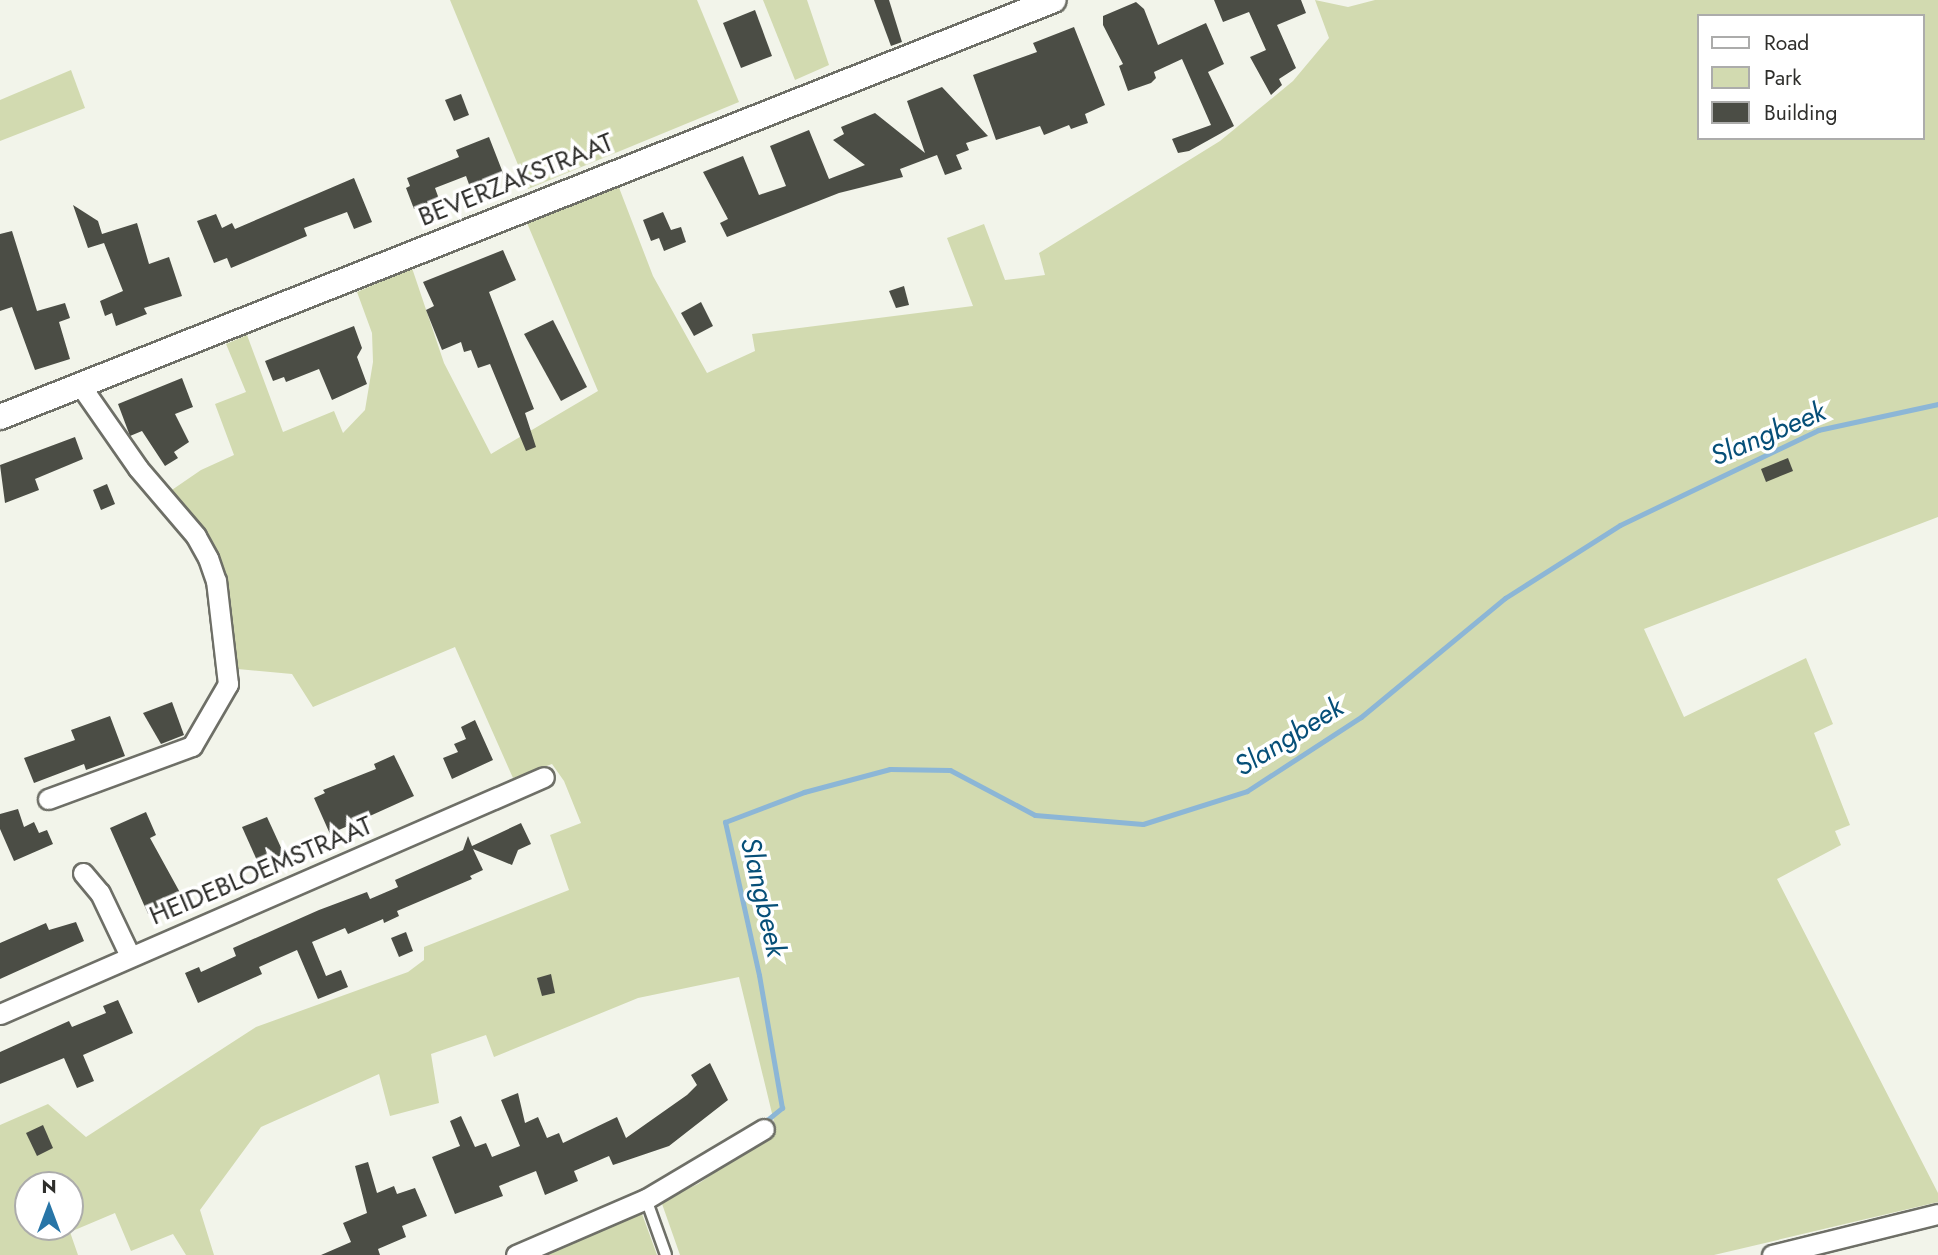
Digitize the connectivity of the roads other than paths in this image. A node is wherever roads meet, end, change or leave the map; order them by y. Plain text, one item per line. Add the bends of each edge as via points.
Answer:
1 (1054, 0) edge
2 (80, 385) junction
3 (0, 418) edge
4 (544, 777) dead end
5 (48, 799) dead end
6 (83, 873) dead end
7 (130, 956) junction
8 (0, 1014) edge
9 (764, 1129) dead end
10 (646, 1199) junction
11 (1938, 1214) edge
12 (516, 1255) edge
13 (666, 1255) edge
14 (1772, 1255) edge

1 - 2 street, BEVERZAKSTRAAT
2 - 3 street, BEVERZAKSTRAAT
2 - 5 street via 208,558 216,580 228,684 192,746
4 - 7 street, HEIDEBLOEMSTRAAT
6 - 7 street via 100,893
7 - 8 street, HEIDEBLOEMSTRAAT
9 - 10 street
10 - 12 street
10 - 13 lane
11 - 14 street

